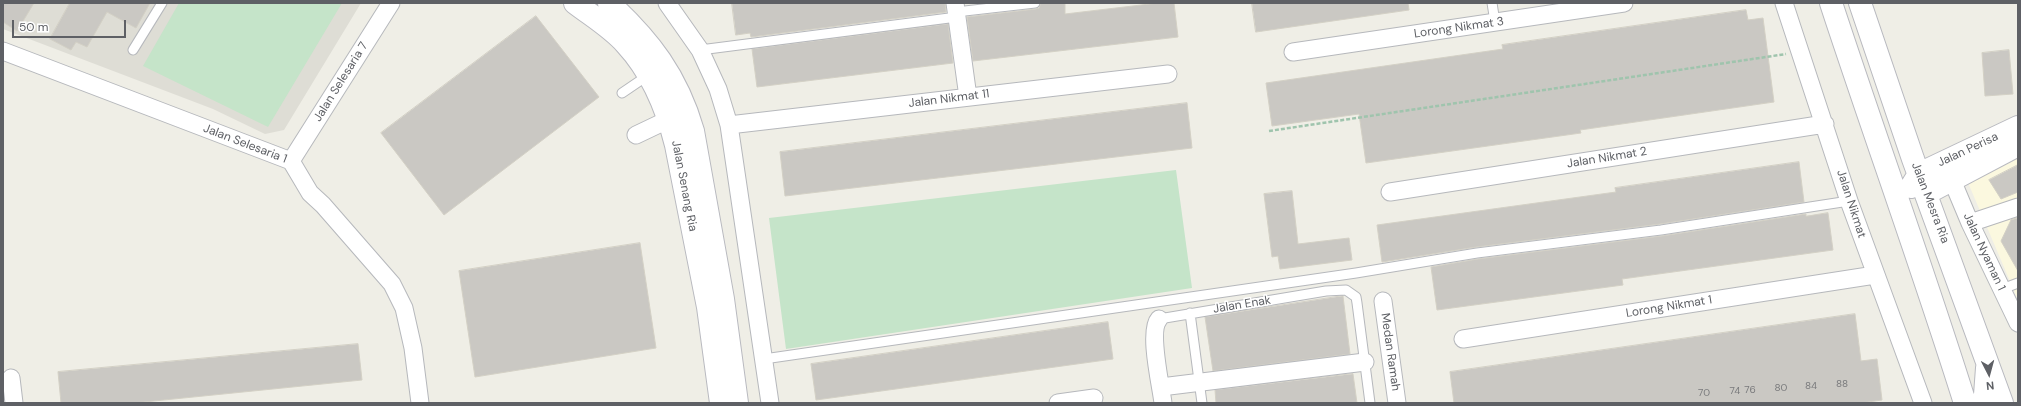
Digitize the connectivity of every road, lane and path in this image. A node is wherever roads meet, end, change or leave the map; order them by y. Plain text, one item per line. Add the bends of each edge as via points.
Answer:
1 (162, 3) edge
2 (391, 3) edge
3 (575, 3) edge
4 (609, 3) edge
5 (667, 3) edge
6 (1035, 3) edge
7 (1492, 3) edge
8 (1624, 3) edge
9 (1784, 3) edge
10 (1831, 3) edge
11 (1860, 3) edge
12 (956, 11) edge
13 (1495, 22) junction
14 (133, 50) dead end
15 (700, 50) junction
16 (3, 51) edge
17 (1293, 52) dead end
18 (1800, 52) junction
19 (1168, 74) dead end
20 (647, 76) junction
21 (622, 93) dead end
22 (968, 97) junction
23 (678, 115) junction
24 (1825, 124) junction
25 (729, 125) junction
26 (2018, 127) edge
27 (1268, 130) dead end
28 (636, 135) dead end
29 (2018, 145) edge
30 (1880, 151) junction
31 (291, 161) junction
32 (1952, 180) junction
33 (1919, 185) junction
34 (1390, 192) dead end
35 (1849, 201) junction
36 (2018, 206) edge
37 (1970, 223) junction
38 (1907, 225) junction
39 (1875, 275) junction
40 (2018, 283) edge
41 (2002, 289) junction
42 (1383, 301) dead end
43 (1190, 313) junction
44 (1159, 319) joint
45 (2018, 324) edge
46 (1463, 339) dead end
47 (764, 359) junction
48 (1987, 360) junction
49 (1365, 362) junction
50 (11, 378) dead end
51 (1199, 383) junction
52 (1162, 395) edge
53 (1094, 398) dead end
54 (14, 403) edge
55 (420, 403) edge
56 (721, 403) edge
57 (737, 403) edge
58 (770, 403) edge
59 (1058, 403) edge
60 (1202, 403) edge
61 (1370, 403) edge
62 (1397, 403) edge
63 (1923, 403) edge
64 (1965, 403) edge
65 (1982, 403) edge
66 (2002, 403) edge

1 - 14 lane
2 - 31 street, Jalan Selesaria 7
3 - 20 street, Jalan Senang Ria via 625,43
4 - 23 street, Jalan Senang Ria via 634,26 664,63 675,82
5 - 15 street
6 - 12 lane
7 - 13 lane
8 - 13 street, Lorong Nikmat 3
9 - 18 street, Jalan Nikmat
10 - 30 street
11 - 33 street, Jalan Mesra Ria
12 - 15 lane
12 - 22 street
13 - 17 street, Lorong Nikmat 3
15 - 25 street via 718,89
16 - 31 street, Jalan Selesaria 1
18 - 24 street, Jalan Nikmat
18 - 27 path
19 - 22 street, Jalan Nikmat 11
20 - 21 lane
20 - 23 street, Jalan Senang Ria
22 - 25 street, Jalan Nikmat 11
23 - 28 street
23 - 56 street, Jalan Senang Ria via 676,145 708,307
23 - 57 street, Jalan Senang Ria via 693,131 723,299
24 - 34 street, Jalan Nikmat 2
24 - 35 street, Jalan Nikmat
25 - 47 street
26 - 33 street, Jalan Perisa
29 - 32 street, Jalan Perisa
30 - 33 street via 1904,181
30 - 38 street
31 - 55 street, Jalan Selesaria 1 via 310,193 392,284 404,308 414,348
32 - 33 street, Jalan Perisa
32 - 37 street, Jalan Nyaman 1
33 - 38 street
33 - 48 street, Jalan Mesra Ria
35 - 39 street, Jalan Nikmat
35 - 47 lane via 1661,230 1477,253
36 - 37 street
37 - 41 street, Jalan Nyaman 1
38 - 64 street
39 - 46 street, Lorong Nikmat 1
39 - 63 street, Jalan Nikmat
40 - 41 lane
41 - 45 street, Jalan Nyaman 1
42 - 62 street, Medan Ramah
43 - 44 lane, Jalan Enak
43 - 49 lane, Jalan Enak via 1346,290 1356,297
43 - 51 lane
44 - 52 street via 1154,336
47 - 58 street
48 - 65 street via 1987,379
48 - 66 street, Jalan Mesra Ria
49 - 51 street
49 - 61 lane, Jalan Enak
50 - 54 street
51 - 52 street
51 - 60 lane
53 - 59 street

